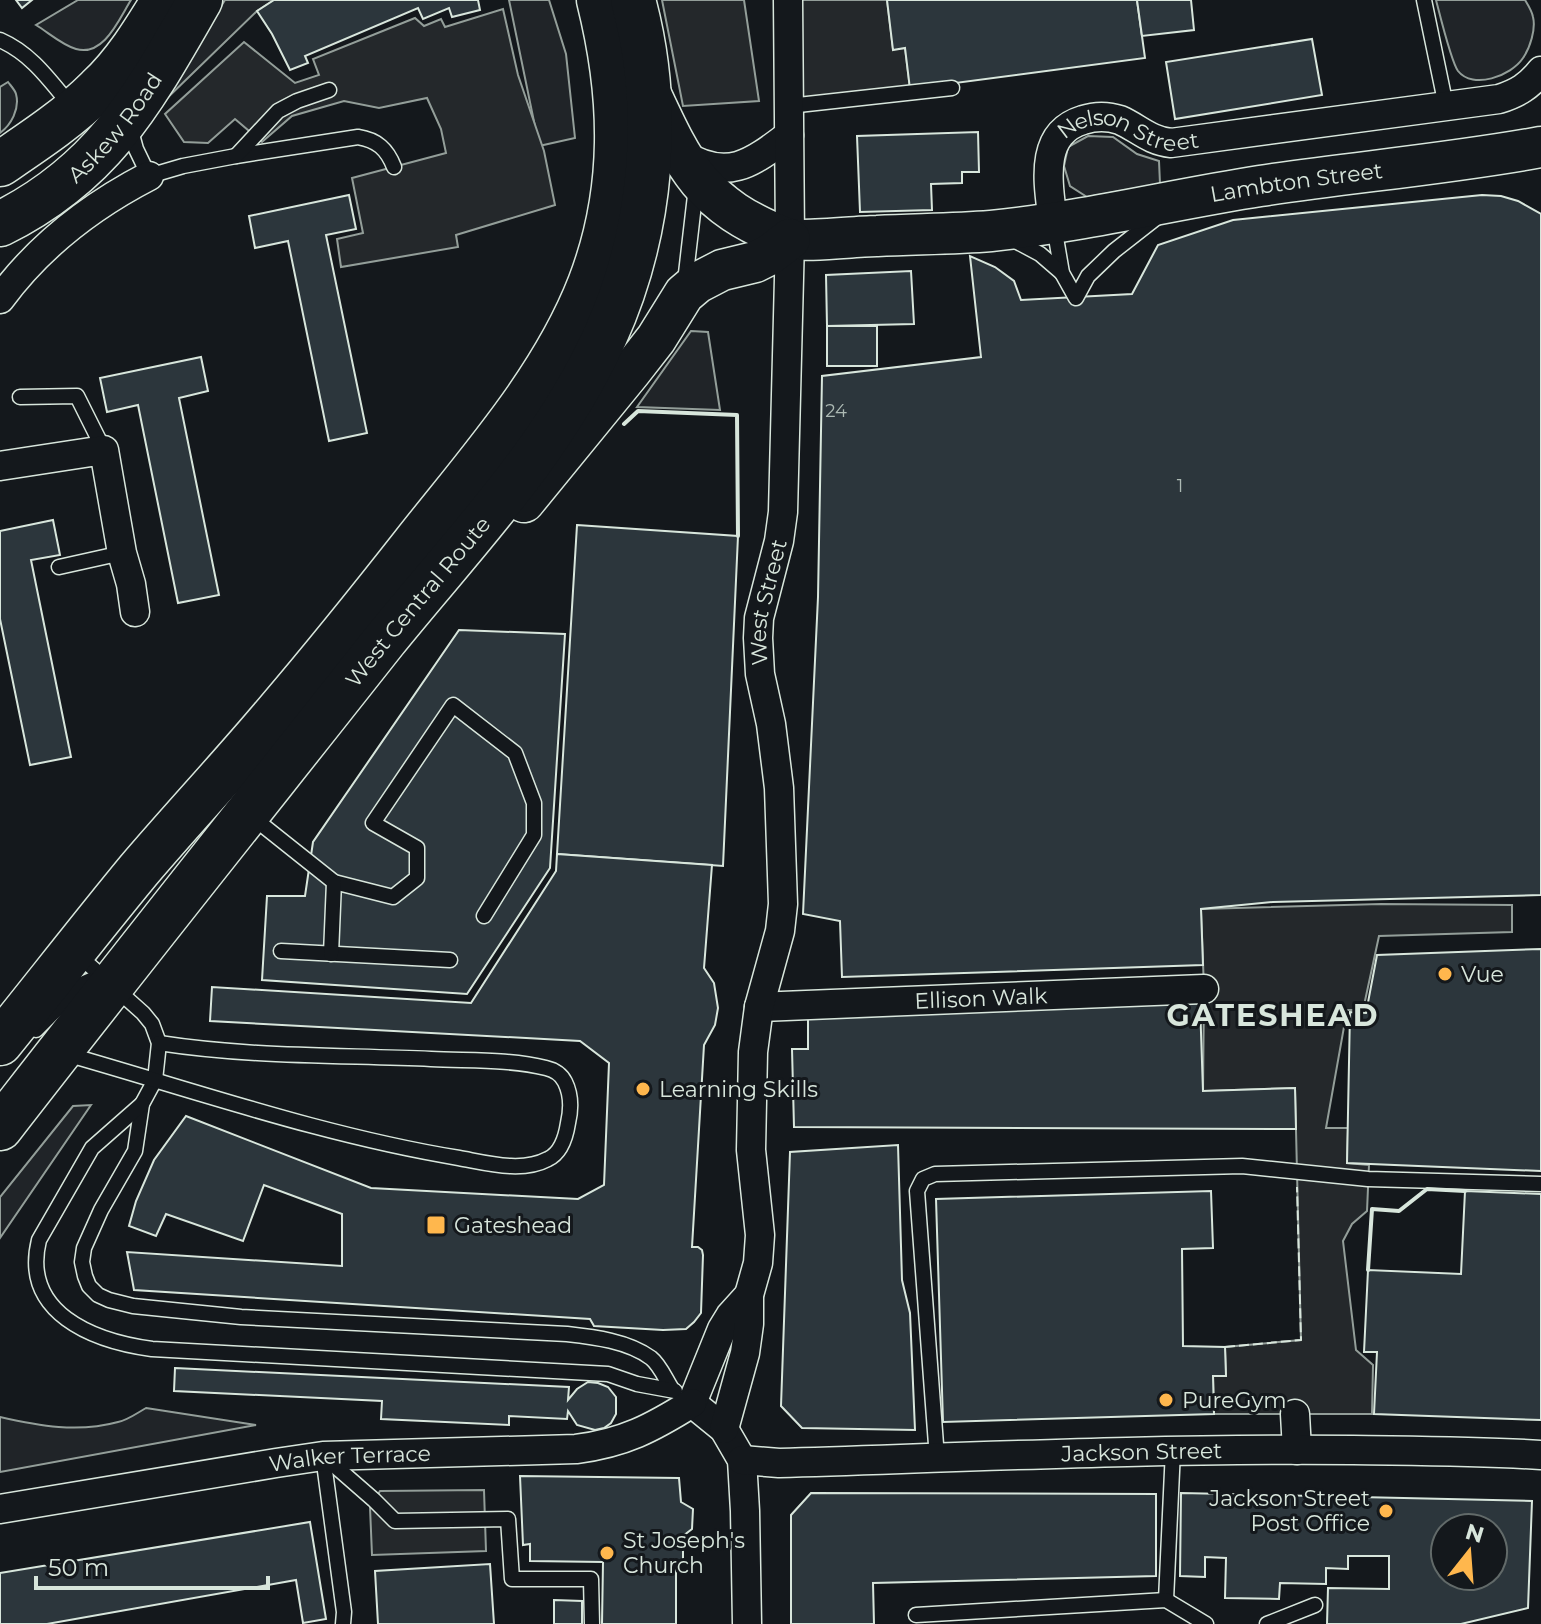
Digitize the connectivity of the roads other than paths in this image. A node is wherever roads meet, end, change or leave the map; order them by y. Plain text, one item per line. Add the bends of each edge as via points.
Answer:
1 (164, 0) edge
2 (200, 0) edge
3 (599, 0) edge
4 (633, 0) edge
5 (788, 0) edge
6 (1424, 0) edge
7 (0, 40) edge
8 (1541, 71) edge
9 (648, 88) junction
10 (952, 88) dead end
11 (329, 90) dead end
12 (789, 106) junction
13 (1446, 106) junction
14 (75, 110) junction
15 (133, 111) junction
16 (789, 135) junction
17 (1537, 154) edge
18 (236, 156) junction
19 (0, 164) edge
20 (687, 165) junction
21 (394, 167) dead end
22 (149, 176) junction
23 (1179, 200) junction
24 (1053, 223) junction
25 (0, 224) edge
26 (990, 231) junction
27 (790, 239) junction
28 (1062, 273) junction
29 (684, 294) junction
30 (0, 299) edge
31 (20, 397) dead end
32 (104, 450) junction
33 (0, 466) edge
34 (122, 553) junction
35 (59, 567) dead end
36 (135, 612) dead end
37 (394, 629) junction
38 (247, 813) junction
39 (334, 882) junction
40 (484, 916) dead end
41 (74, 951) junction
42 (281, 951) dead end
43 (331, 954) junction
44 (450, 960) dead end
45 (111, 984) junction
46 (1204, 989) dead end
47 (759, 1007) junction
48 (159, 1043) junction
49 (20, 1046) edge
50 (155, 1080) junction
51 (142, 1104) junction
52 (0, 1128) edge
53 (1541, 1184) edge
54 (749, 1295) junction
55 (682, 1396) junction
56 (1295, 1414) dead end
57 (724, 1429) junction
58 (1173, 1450) junction
59 (1297, 1450) junction
60 (1541, 1455) edge
61 (323, 1456) junction
62 (937, 1458) junction
63 (742, 1460) junction
64 (0, 1509) edge
65 (1166, 1600) junction
66 (1315, 1605) dead end
67 (916, 1615) dead end
68 (343, 1624) edge
69 (592, 1624) edge
70 (747, 1624) edge
71 (1206, 1624) edge
72 (1267, 1624) edge

1 - 14 highway, Askew Road via 118,67
2 - 15 highway, Askew Road
3 - 41 highway, West Central Route via 615,77 612,201 590,284 565,339 508,425 377,590
4 - 9 highway, West Central Route
5 - 12 street, West Street
6 - 13 lane
7 - 14 lane via 30,57
8 - 13 street, Nelson Street via 1515,94
9 - 20 street
9 - 37 highway, West Central Route via 650,145 642,220 606,334 544,444
10 - 12 lane
11 - 18 lane via 278,111
12 - 16 street, West Street
13 - 24 street, Nelson Street via 1171,143 1109,117 1085,119 1062,132 1050,154
14 - 19 highway, Askew Road
15 - 22 lane via 132,136
15 - 25 highway, Askew Road via 78,173
16 - 20 street via 743,165
16 - 27 street, West Street
17 - 23 street, Lambton Street via 1482,157
18 - 21 lane via 358,137 378,143
18 - 22 lane
20 - 27 street via 732,211
20 - 29 lane
22 - 30 street via 60,234
23 - 24 street, Lambton Street
23 - 28 lane via 1114,251 1088,276 1076,298
24 - 26 street
24 - 28 lane
26 - 27 street
26 - 28 lane via 1040,254
27 - 29 street via 769,255 722,270
27 - 47 street, West Street via 783,512 758,638 779,788 783,904
29 - 37 street via 656,339 513,514
31 - 32 lane via 77,396
32 - 33 street
32 - 34 street
34 - 35 lane
34 - 36 street
37 - 38 highway, West Central Route
38 - 39 lane
38 - 45 highway, West Central Route
39 - 40 lane via 393,897 417,878 417,848 373,823 453,705 515,753 534,803 534,835
39 - 43 lane
41 - 45 lane
41 - 49 highway, West Central Route
42 - 43 lane
43 - 44 lane
45 - 48 lane via 152,1024
45 - 49 highway, West Central Route
46 - 47 street, Ellison Walk
47 - 54 street, West Street via 751,1150 760,1235
48 - 50 lane
48 - 50 lane via 548,1068 567,1086 570,1111 563,1140 550,1159 504,1166 400,1149
49 - 50 lane
49 - 52 highway, West Central Route
50 - 51 lane
51 - 55 lane via 135,1151 84,1248 85,1276 98,1295 133,1306 241,1317 595,1338 653,1359
51 - 55 lane via 92,1148 35,1253 53,1307 79,1328 152,1349 608,1374
53 - 62 lane via 1368,1179 1242,1166 935,1174 923,1179 917,1191
54 - 55 street, West Street via 730,1316
54 - 57 street, West Street via 745,1353
55 - 57 street
55 - 61 street, Walker Terrace via 657,1425 599,1446
56 - 59 street
57 - 63 street
58 - 59 street, Jackson Street
58 - 62 street, Jackson Street
58 - 65 lane
59 - 60 street, Jackson Street
61 - 64 street, Walker Terrace
61 - 68 lane
61 - 69 lane via 395,1521 508,1519 512,1579 591,1579
62 - 63 street, Jackson Street
63 - 70 street
65 - 67 lane
65 - 71 lane
66 - 72 lane

